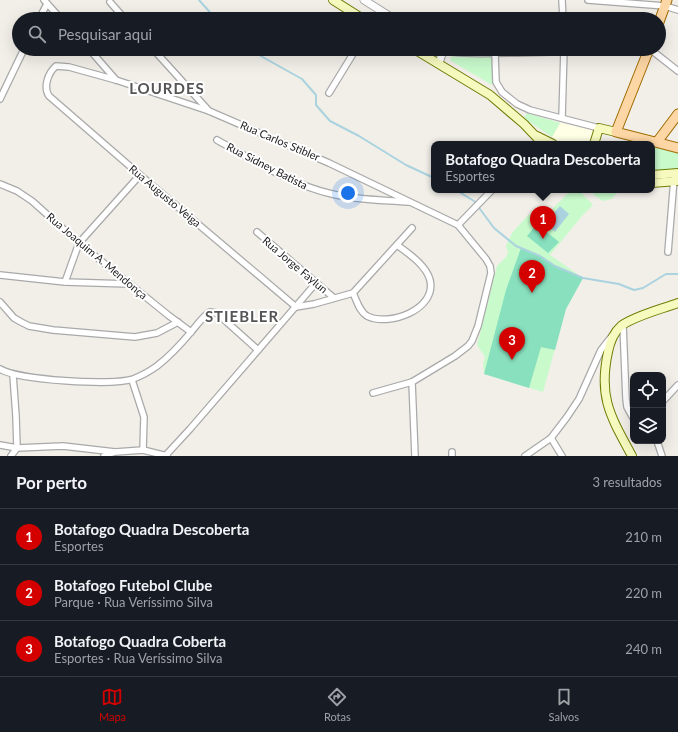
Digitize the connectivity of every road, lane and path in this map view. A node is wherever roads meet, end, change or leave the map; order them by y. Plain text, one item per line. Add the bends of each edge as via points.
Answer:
1 (333, 0) edge
2 (364, 0) edge
3 (562, 0) edge
4 (588, 0) edge
5 (45, 2) edge
6 (110, 2) dead end
7 (666, 3) edge
8 (678, 10) edge
9 (41, 12) edge
10 (54, 12) edge
11 (119, 12) edge
12 (352, 12) edge
13 (383, 12) edge
14 (563, 12) edge
15 (21, 56) edge
16 (95, 56) edge
17 (159, 56) edge
18 (352, 56) edge
19 (426, 56) edge
20 (440, 56) edge
21 (495, 56) edge
22 (564, 56) edge
23 (646, 56) edge
24 (658, 56) edge
25 (439, 63) junction
26 (678, 71) edge
27 (116, 80) junction
28 (330, 93) dead end
29 (0, 100) edge
30 (210, 111) junction
31 (678, 114) edge
32 (562, 118) junction
33 (598, 128) junction
34 (616, 132) junction
35 (217, 140) dead end
36 (540, 141) edge
37 (595, 141) edge
38 (653, 141) edge
39 (657, 142) joint
40 (678, 148) edge
41 (676, 173) edge
42 (655, 174) edge
43 (140, 175) junction
44 (655, 183) edge
45 (0, 184) edge
46 (675, 184) edge
47 (489, 193) edge
48 (412, 202) junction
49 (458, 225) junction
50 (412, 228) dead end
51 (257, 232) dead end
52 (79, 244) junction
53 (397, 245) junction
54 (668, 252) dead end
55 (0, 275) edge
56 (65, 282) junction
57 (316, 283) junction
58 (130, 284) junction
59 (353, 292) junction
60 (334, 298) junction
61 (0, 302) edge
62 (678, 303) edge
63 (296, 307) junction
64 (178, 322) junction
65 (623, 324) junction
66 (191, 332) junction
67 (613, 334) junction
68 (258, 350) junction
69 (0, 369) edge
70 (13, 375) junction
71 (132, 380) junction
72 (412, 382) junction
73 (678, 385) edge
74 (373, 393) dead end
75 (666, 398) edge
76 (630, 412) edge
77 (551, 438) junction
78 (655, 444) edge
79 (658, 444) edge
80 (3, 446) edge
81 (17, 448) junction
82 (659, 448) junction
83 (143, 450) junction
84 (0, 451) edge
85 (133, 451) junction
86 (115, 452) junction
87 (11, 456) edge
88 (104, 456) edge
89 (127, 456) edge
90 (167, 456) edge
91 (415, 456) edge
92 (525, 456) edge
93 (562, 456) edge
94 (632, 456) edge
95 (662, 456) edge

1 - 12 main road
2 - 13 street
3 - 14 street
4 - 7 street
5 - 9 street
5 - 10 street
6 - 11 street
7 - 8 street
15 - 29 street
16 - 27 street
17 - 30 street, Rua Carlos Stibler
18 - 28 street
19 - 25 main road
20 - 25 street
21 - 32 street via 495,78 502,92 522,107
22 - 32 street
23 - 34 main road
24 - 26 street
25 - 36 main road via 490,95
27 - 30 street
27 - 43 street, Rua Augusto Veiga via 59,65 53,69 46,89 49,96
30 - 48 street, Rua Carlos Stibler
31 - 39 main road
32 - 33 street
33 - 34 main road
33 - 37 main road
34 - 38 main road
35 - 48 street, Rua Sidney Batista via 284,176 330,194
39 - 40 main road
41 - 42 main road
41 - 46 street
43 - 52 street
43 - 63 street, Rua Augusto Veiga
44 - 46 main road
45 - 52 street, Rua Joaquim A. Mendonça via 32,201
46 - 54 street
47 - 49 street
48 - 49 street, Rua Carlos Stibler
49 - 72 street via 490,266 491,273 478,326 468,346
50 - 53 street
51 - 57 street, Rua Jorge Faylun
52 - 56 street
52 - 58 street, Rua Joaquim A. Mendonça
53 - 59 street
53 - 59 street via 417,262 430,280 430,291 423,303 412,313 404,316 374,318 363,312
55 - 56 street
56 - 58 street
57 - 60 street, Rua Jorge Faylun
57 - 63 street
58 - 64 street, Rua Joaquim A. Mendonça
59 - 60 street
60 - 63 street
61 - 64 street via 21,322 53,330 135,337 157,333
62 - 65 main road
63 - 68 street
64 - 66 street, Rua Joaquim A. Mendonça
65 - 67 main road
65 - 76 street via 624,375 627,407
66 - 68 street via 213,312
66 - 71 street via 156,367
67 - 77 street via 601,350 579,399
67 - 94 main road via 606,362 604,392 609,411
68 - 90 street
69 - 70 street
70 - 71 street via 69,381
70 - 81 street
71 - 83 street via 144,417
72 - 74 street
72 - 91 street
73 - 75 street
77 - 92 street
77 - 93 street
78 - 82 street
79 - 82 street
80 - 81 street
80 - 84 street
81 - 86 street via 63,446
81 - 87 street
82 - 95 street
83 - 85 street
83 - 90 street
85 - 86 street
85 - 89 street
86 - 88 street

